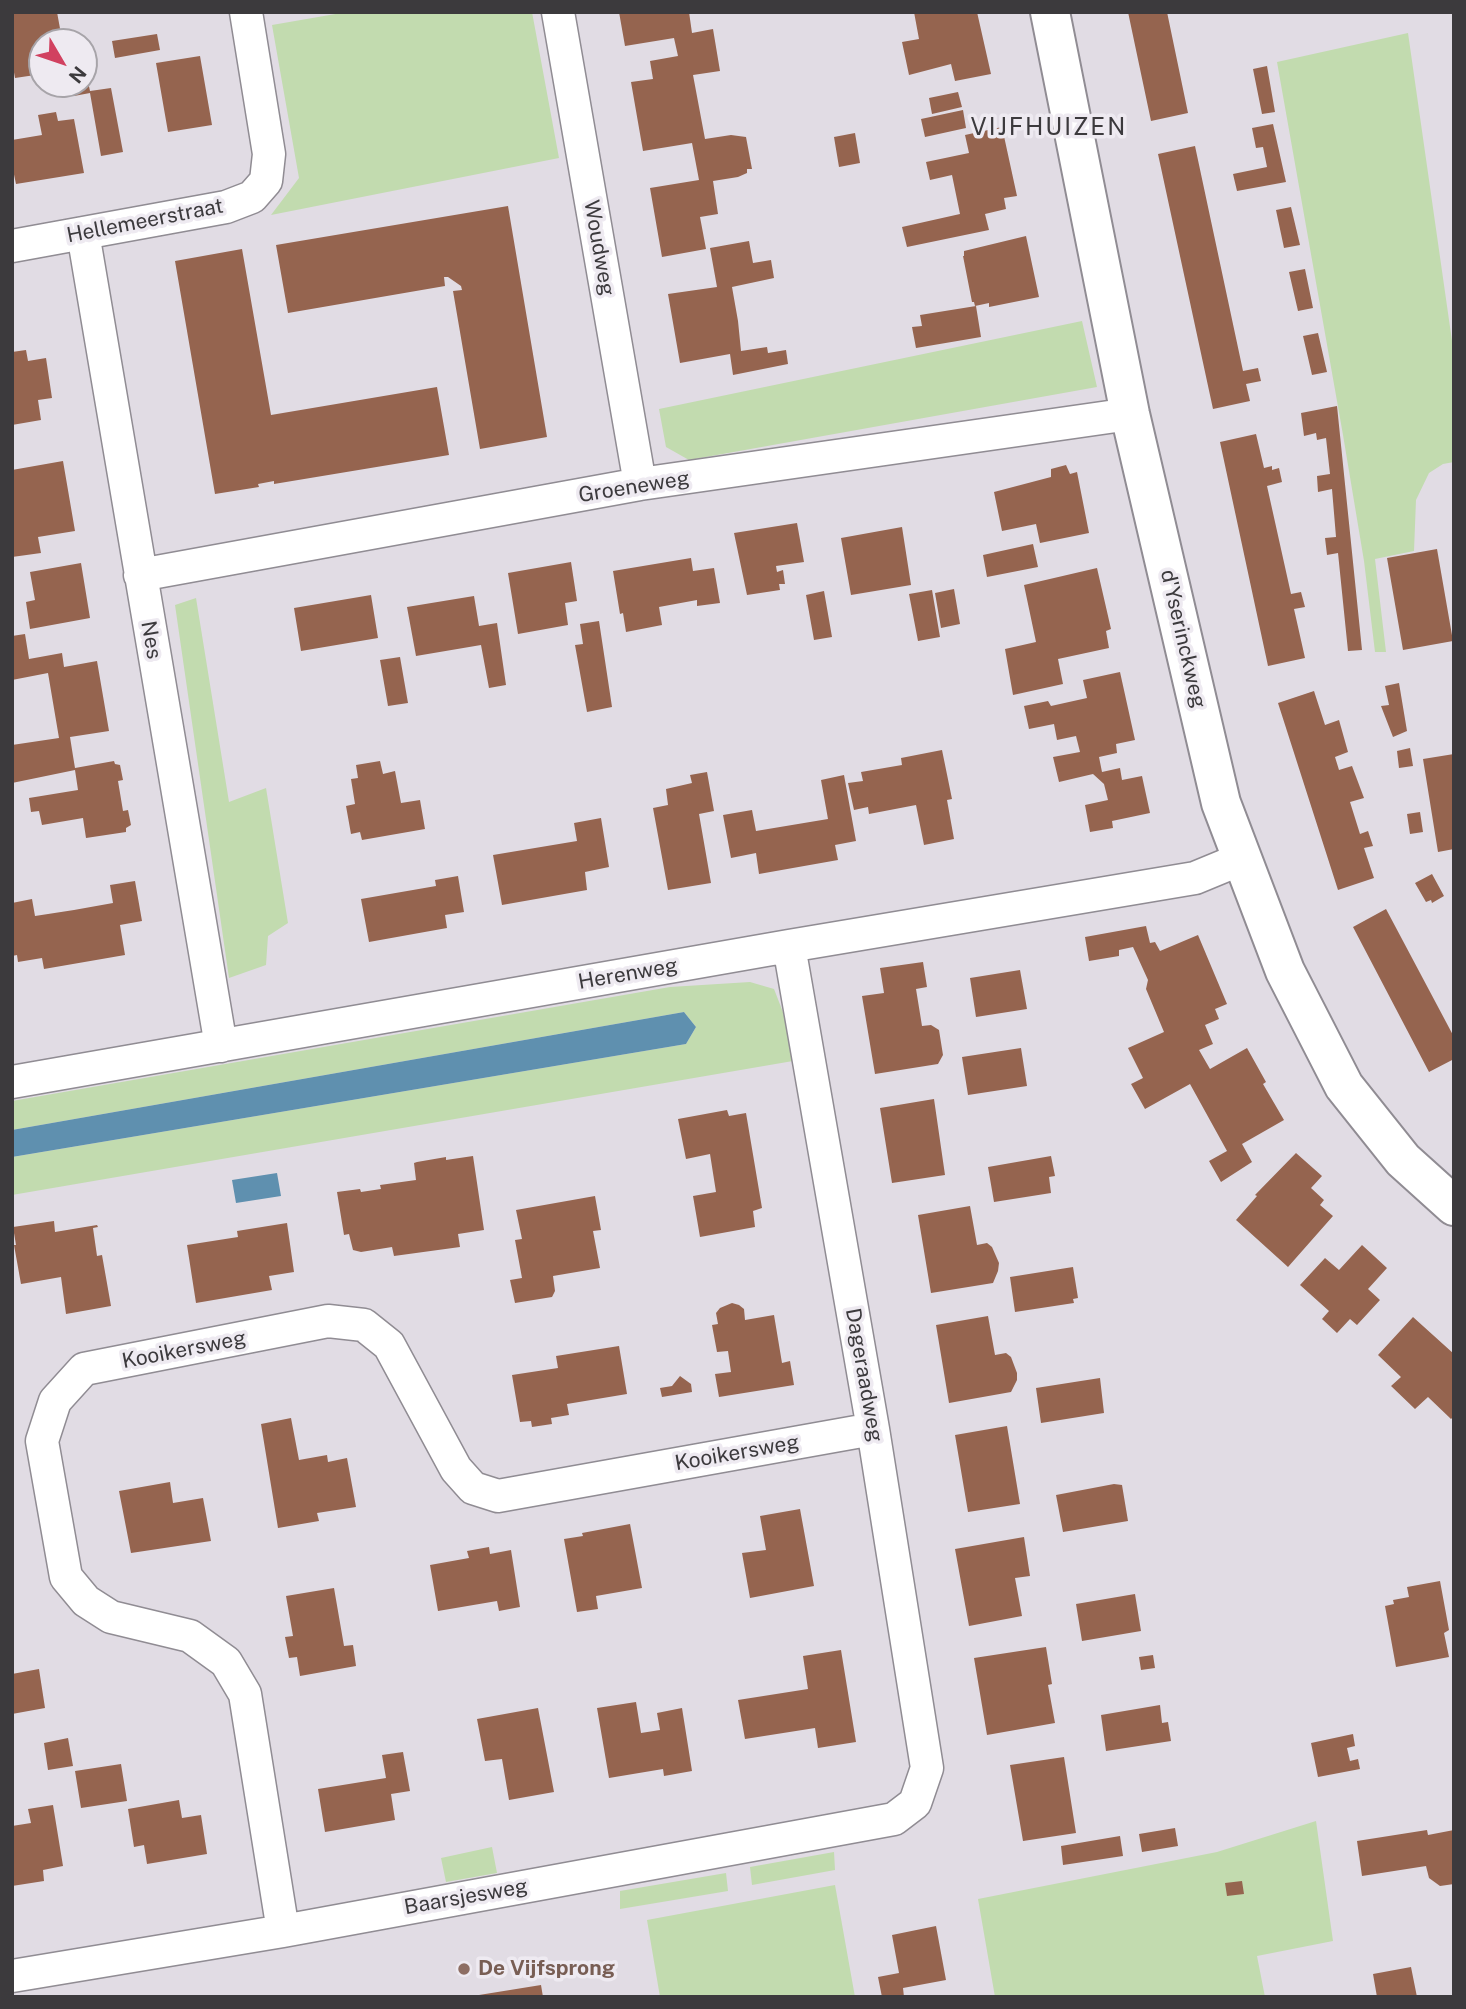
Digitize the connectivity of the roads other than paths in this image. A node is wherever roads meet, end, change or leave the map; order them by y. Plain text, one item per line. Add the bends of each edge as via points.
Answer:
1 (246, 12) edge
2 (558, 12) edge
3 (1050, 12) edge
4 (83, 233) junction
5 (12, 246) edge
6 (1130, 414) junction
7 (640, 484) junction
8 (140, 575) junction
9 (1241, 859) junction
10 (789, 946) junction
11 (221, 1046) junction
12 (12, 1082) edge
13 (1454, 1206) edge
14 (873, 1429) junction
15 (915, 1803) joint
16 (283, 1931) junction
17 (12, 1976) edge

1 - 4 street, Hellemeerstraat via 269,154 267,181 252,197 226,207
2 - 7 street, Woudweg
3 - 6 street, d'Yserinckweg
4 - 5 street, Hellemeerstraat
4 - 8 street, Nes
6 - 7 street, Groeneweg
6 - 9 street, d'Yserinckweg via 1221,803
7 - 8 street, Groeneweg
8 - 11 street, Nes
9 - 10 street, Herenweg via 1195,878
9 - 13 street, d'Yserinckweg via 1285,971 1344,1086 1403,1160
10 - 11 street, Herenweg
10 - 14 street, Dageraadweg
11 - 12 street, Herenweg
14 - 15 street, Dageraadweg via 927,1768
14 - 16 street, Kooikersweg via 498,1496 472,1488 456,1469 389,1345 364,1325 328,1321 84,1369 55,1401 42,1441 66,1577 86,1601 111,1617 190,1636 226,1662 245,1694
15 - 16 street, Baarsjesweg via 894,1819
16 - 17 street, Baarsjesweg

